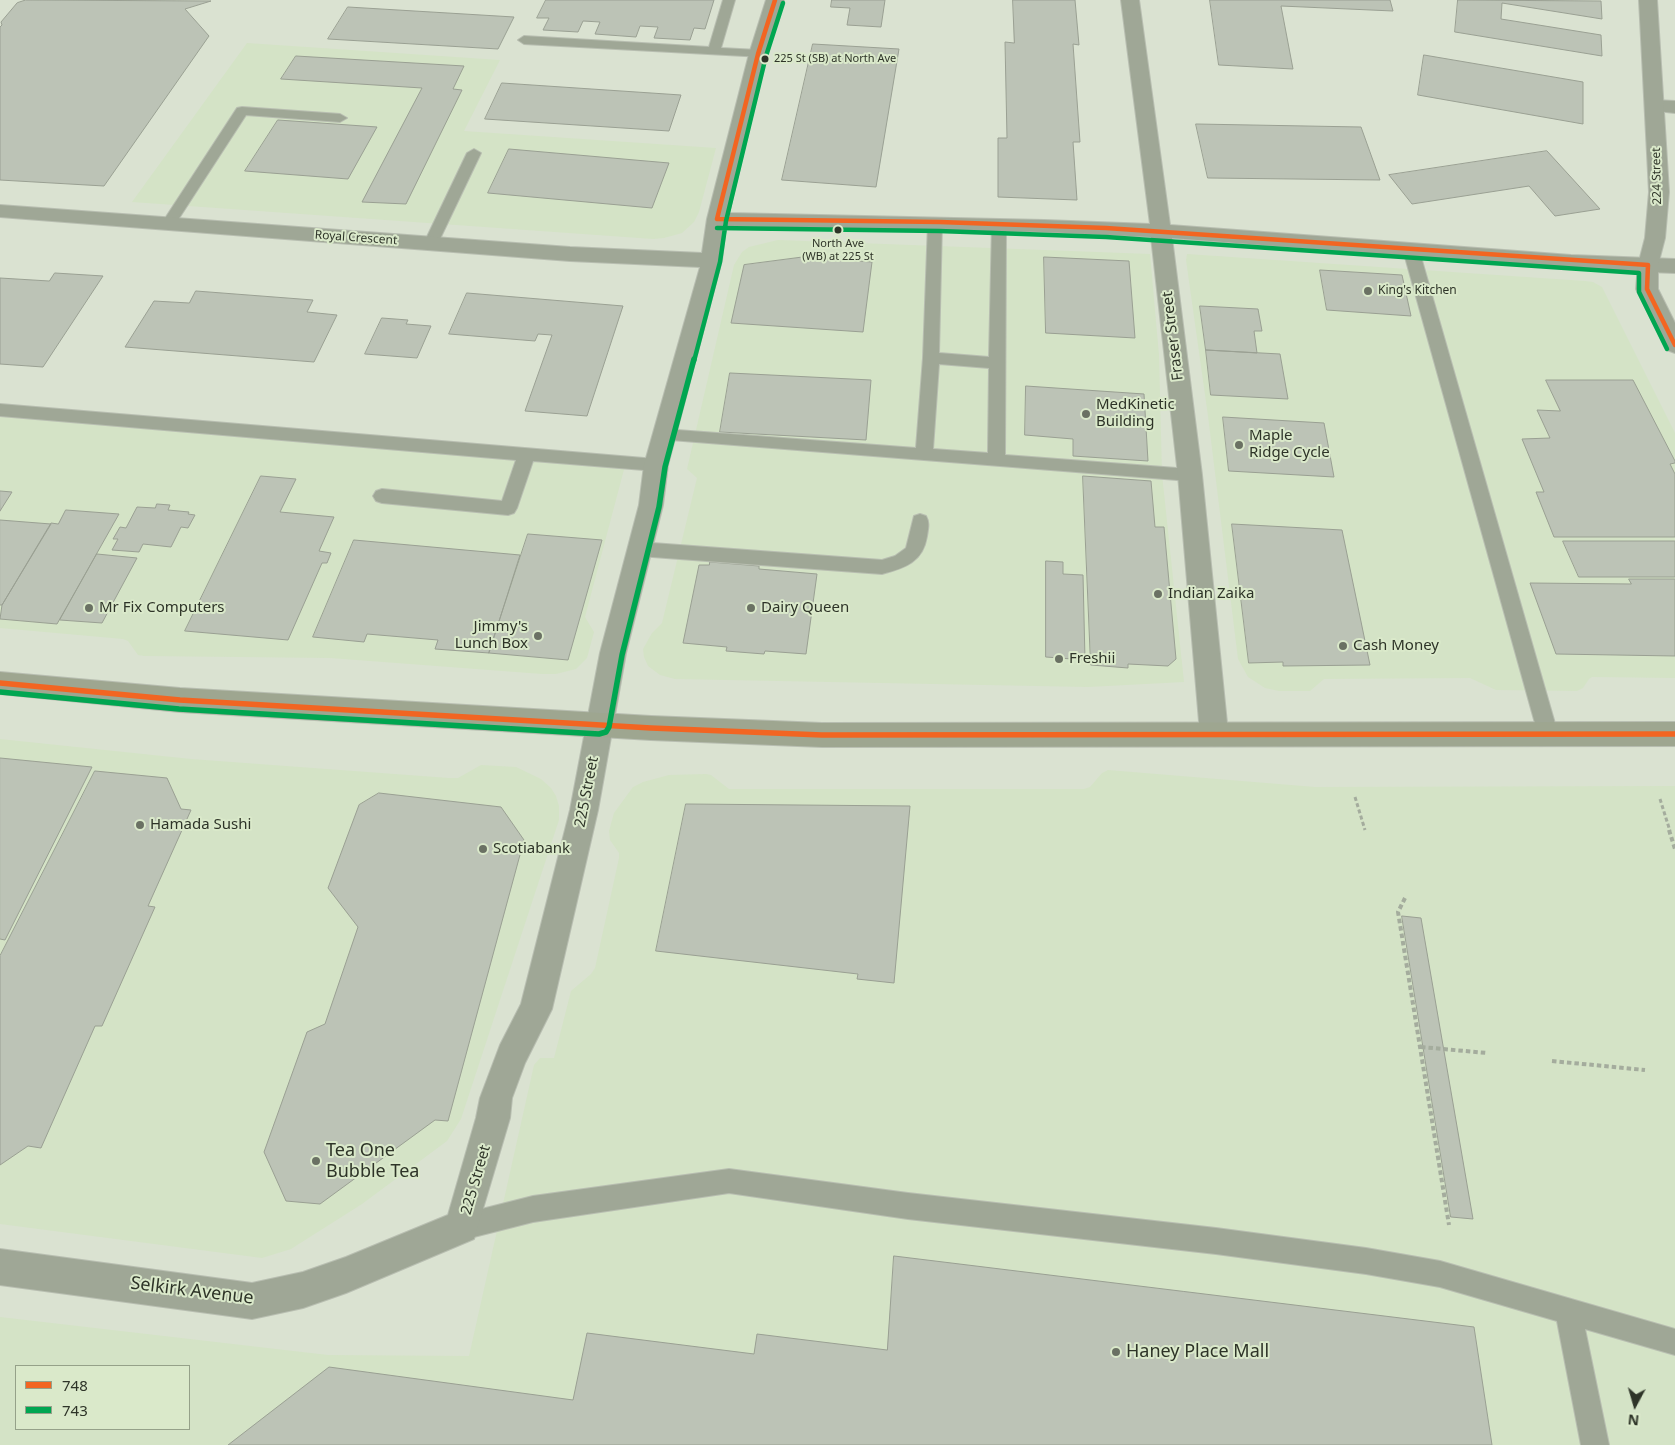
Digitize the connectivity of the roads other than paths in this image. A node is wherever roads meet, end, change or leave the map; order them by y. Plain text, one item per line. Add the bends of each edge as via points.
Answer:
1 (729, 0) edge
2 (775, 0) edge
3 (1130, 0) edge
4 (1648, 0) edge
5 (524, 40) dead end
6 (714, 52) junction
7 (758, 54) junction
8 (1655, 106) junction
9 (1675, 107) edge
10 (340, 118) dead end
11 (474, 153) dead end
12 (0, 211) edge
13 (717, 218) junction
14 (935, 223) junction
15 (169, 224) junction
16 (999, 225) junction
17 (1161, 231) junction
18 (431, 243) junction
19 (1410, 250) junction
20 (712, 260) junction
21 (1648, 264) junction
22 (1675, 266) edge
23 (1675, 345) edge
24 (931, 358) junction
25 (997, 363) junction
26 (0, 410) edge
27 (664, 435) junction
28 (527, 454) junction
29 (924, 456) junction
30 (996, 461) junction
31 (656, 465) junction
32 (1190, 476) junction
33 (382, 496) dead end
34 (920, 521) dead end
35 (640, 549) junction
36 (0, 682) edge
37 (600, 725) junction
38 (1214, 734) junction
39 (1548, 734) junction
40 (1675, 734) edge
41 (462, 1228) junction
42 (0, 1267) edge
43 (1568, 1311) junction
44 (1675, 1342) edge
45 (1595, 1445) edge

1 - 6 lane
2 - 7 street, 225 Street
3 - 17 street, Fraser Street
4 - 8 street, 224 Street
5 - 6 lane
6 - 7 lane
7 - 13 street, 225 Street
8 - 9 street
8 - 21 street, 224 Street via 1660,192
10 - 15 lane via 242,112
11 - 18 lane
12 - 15 street, Royal Crescent
13 - 14 street
13 - 20 street, 225 Street
14 - 16 street
14 - 24 lane
15 - 18 street, Royal Crescent
16 - 17 street
16 - 25 lane
17 - 19 street
17 - 32 street, Fraser Street
18 - 20 street, Royal Crescent
19 - 21 street via 1571,262
19 - 39 lane
20 - 27 street, 225 Street
21 - 22 street
21 - 23 street, 224 Street via 1648,289
24 - 25 lane
24 - 29 lane
25 - 30 lane
26 - 28 lane
27 - 29 lane
27 - 31 street, 225 Street
28 - 31 lane
28 - 33 lane via 508,508
29 - 30 lane
30 - 32 lane
31 - 35 street, 225 Street via 651,505
32 - 38 street, Fraser Street
34 - 35 lane via 918,547 908,558 882,567
35 - 37 street, 225 Street via 613,653
36 - 37 main road via 180,700
37 - 38 main road via 822,735
37 - 41 street, 225 Street via 584,810 536,1008 511,1056 496,1098
38 - 39 main road
39 - 40 main road
41 - 42 street, Selkirk Avenue via 346,1275 303,1290 252,1302
41 - 43 lane via 533,1209 729,1182 1366,1262 1440,1274
43 - 44 lane
43 - 45 lane

